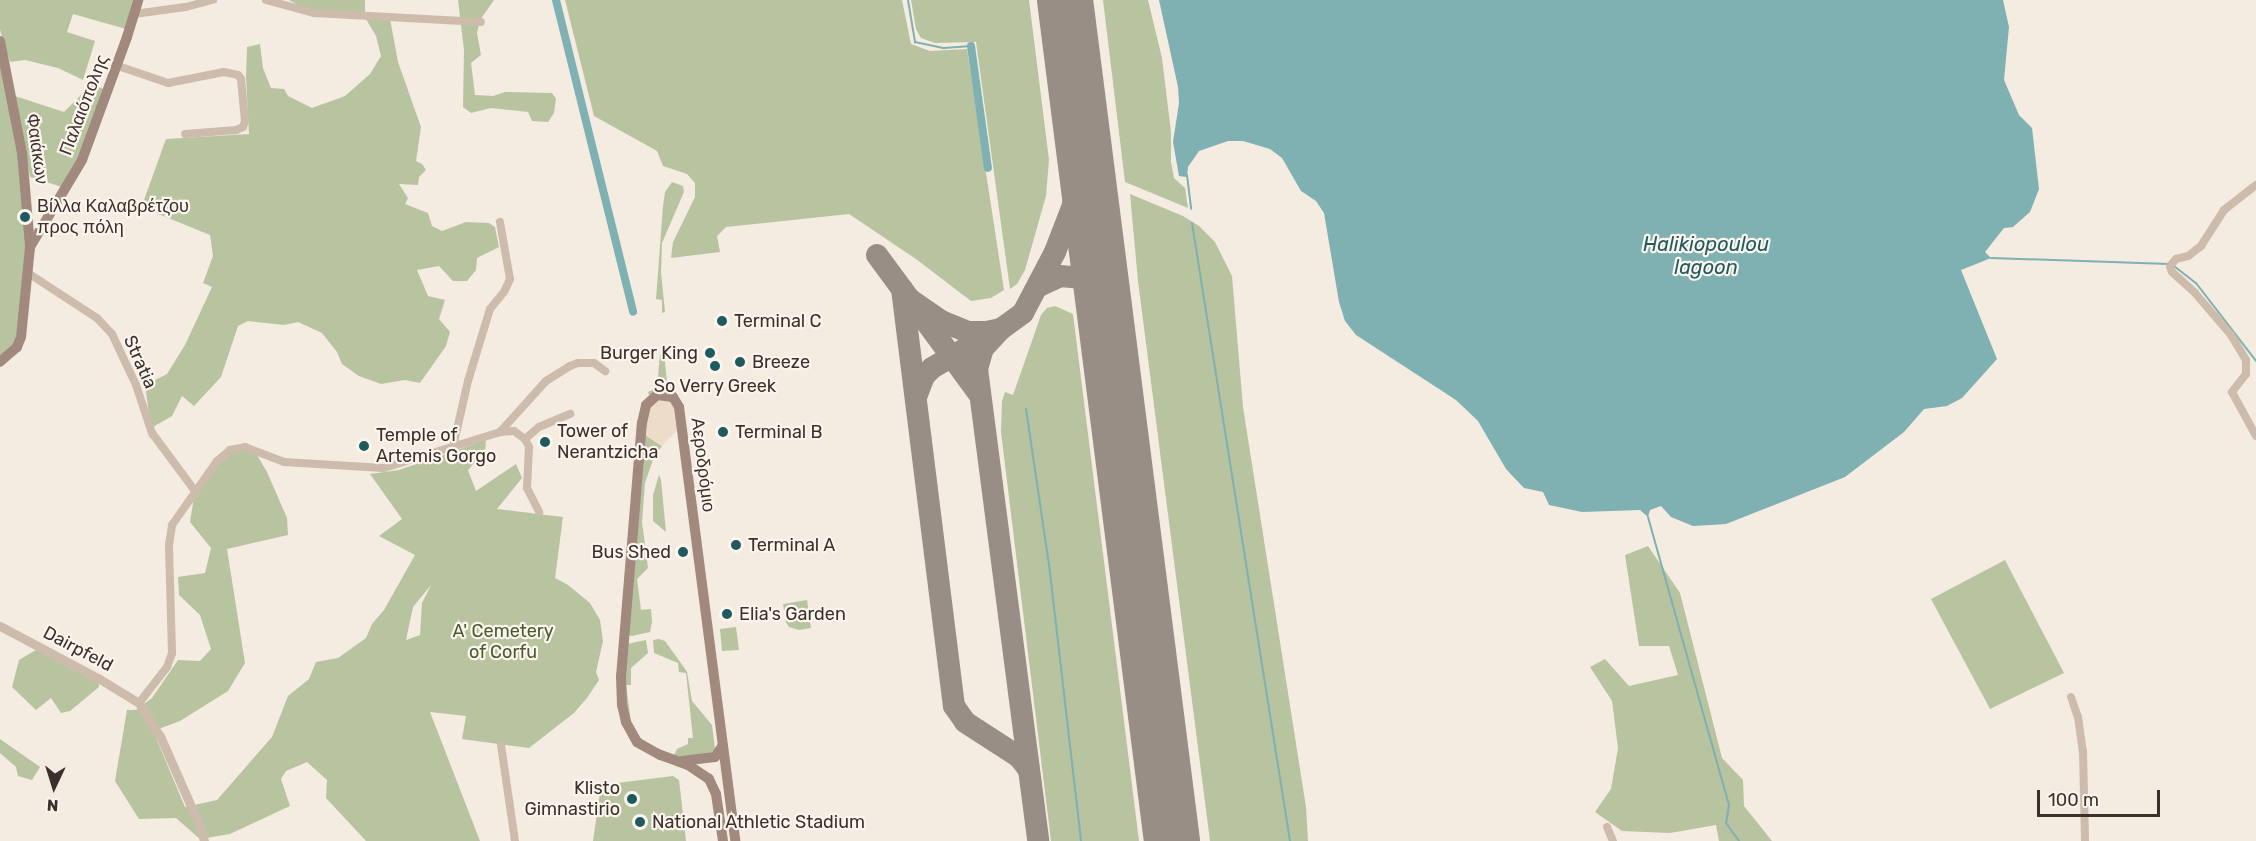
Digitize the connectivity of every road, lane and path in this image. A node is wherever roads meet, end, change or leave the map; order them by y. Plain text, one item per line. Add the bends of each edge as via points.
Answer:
1 (138, 0) edge
2 (213, 0) edge
3 (266, 0) edge
4 (134, 14) junction
5 (481, 22) dead end
6 (0, 41) edge
7 (118, 66) junction
8 (185, 134) dead end
9 (2256, 185) edge
10 (500, 222) dead end
11 (30, 247) junction
12 (28, 273) junction
13 (0, 362) edge
14 (605, 371) dead end
15 (570, 414) dead end
16 (500, 432) junction
17 (2256, 436) edge
18 (525, 439) junction
19 (453, 447) junction
20 (195, 491) junction
21 (539, 512) dead end
22 (0, 626) edge
23 (2071, 697) dead end
24 (139, 703) junction
25 (501, 745) dead end
26 (723, 745) junction
27 (676, 760) junction
28 (1607, 827) dead end
29 (204, 841) edge
30 (515, 841) edge
31 (723, 841) edge
32 (735, 841) edge
33 (1613, 841) edge
34 (2085, 841) edge

1 - 4 main road, Παλαιόπολης
2 - 4 street via 186,8
3 - 5 street via 314,14
4 - 7 main road, Παλαιόπολης
6 - 11 main road, Φαιάκων via 22,153
7 - 8 street via 174,84 224,72 238,75 243,127
7 - 11 main road, Παλαιόπολης via 82,160
9 - 17 street via 2224,210 2200,246 2171,264 2172,272 2195,292 2246,360 2246,374 2232,392
10 - 19 street via 510,279 490,309
11 - 12 main road, Φαιάκων
12 - 13 main road, Φαιάκων via 21,337 17,347
12 - 20 street, Stratia via 97,318 112,334 136,385 152,433
14 - 16 street via 594,363 570,366 546,381
15 - 18 street
16 - 18 street via 514,431
16 - 19 street
18 - 21 street via 529,447 527,488
19 - 20 street via 384,468 284,462 238,447 217,461
20 - 24 street via 175,518 170,535 171,657
22 - 24 street, Dairpfeld
23 - 34 street via 2084,751
24 - 29 street via 160,736
25 - 30 street
26 - 27 main road via 715,757
26 - 27 main road, Αεροδρόμιο via 679,407 673,397 657,395 646,405 642,423 621,695 626,722 638,742
26 - 32 main road, Αεροδρόμιο
27 - 31 main road, Αεροδρόμιο via 699,771 714,786
28 - 33 street

